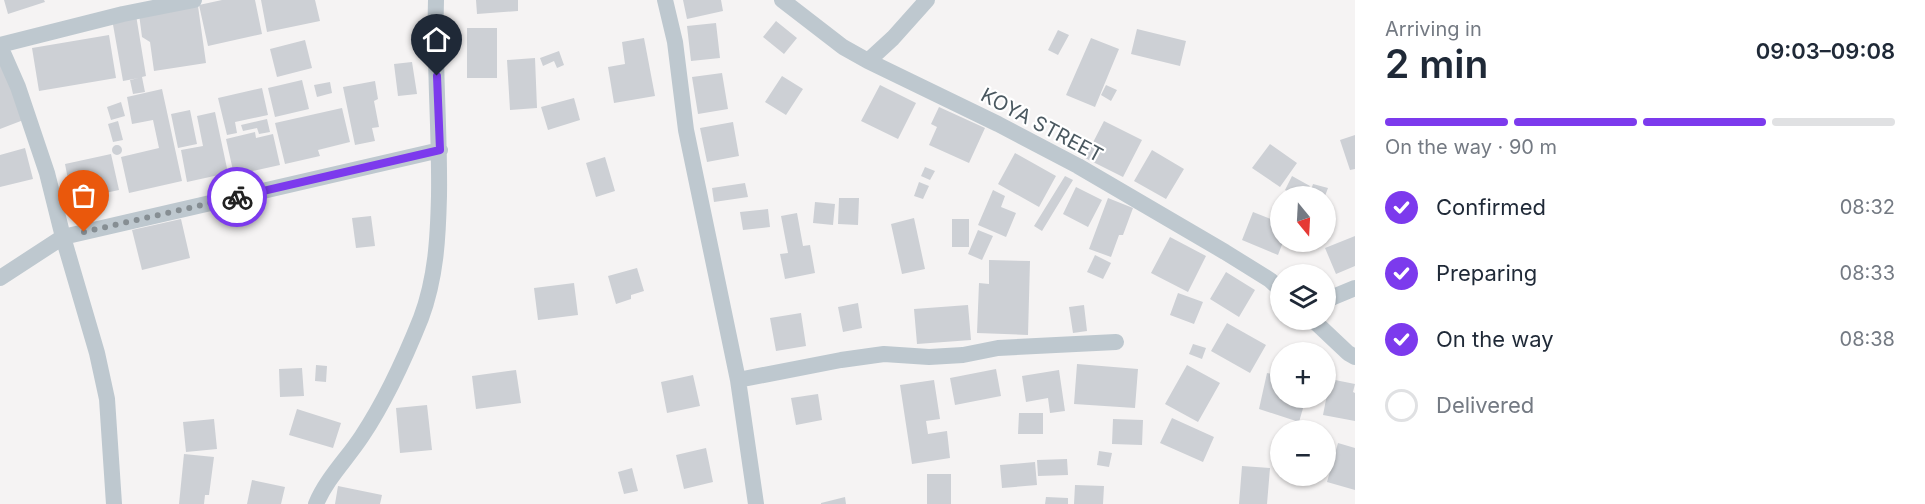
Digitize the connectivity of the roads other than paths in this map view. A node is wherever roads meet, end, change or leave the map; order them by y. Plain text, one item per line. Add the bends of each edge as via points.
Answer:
1 (194, 0) edge
2 (436, 0) edge
3 (665, 0) edge
4 (782, 0) edge
5 (927, 0) edge
6 (0, 45) edge
7 (868, 62) junction
8 (440, 150) junction
9 (63, 237) junction
10 (0, 278) edge
11 (1270, 280) edge
12 (1355, 288) edge
13 (1336, 296) edge
14 (1324, 330) edge
15 (1116, 342) dead end
16 (1355, 357) edge
17 (738, 380) junction
18 (114, 504) edge
19 (316, 504) edge
20 (756, 504) edge

1 - 6 street
2 - 8 street
3 - 17 street via 675,42 686,130
4 - 7 street, KOYA STREET
5 - 7 street
6 - 9 street via 47,173
7 - 11 street, KOYA STREET via 1078,166
8 - 9 street
8 - 19 street via 438,248 422,316 363,436 328,481
9 - 10 street
9 - 18 street via 107,399
12 - 13 street
14 - 16 street
15 - 17 street via 998,348 963,355 884,354
17 - 20 street

